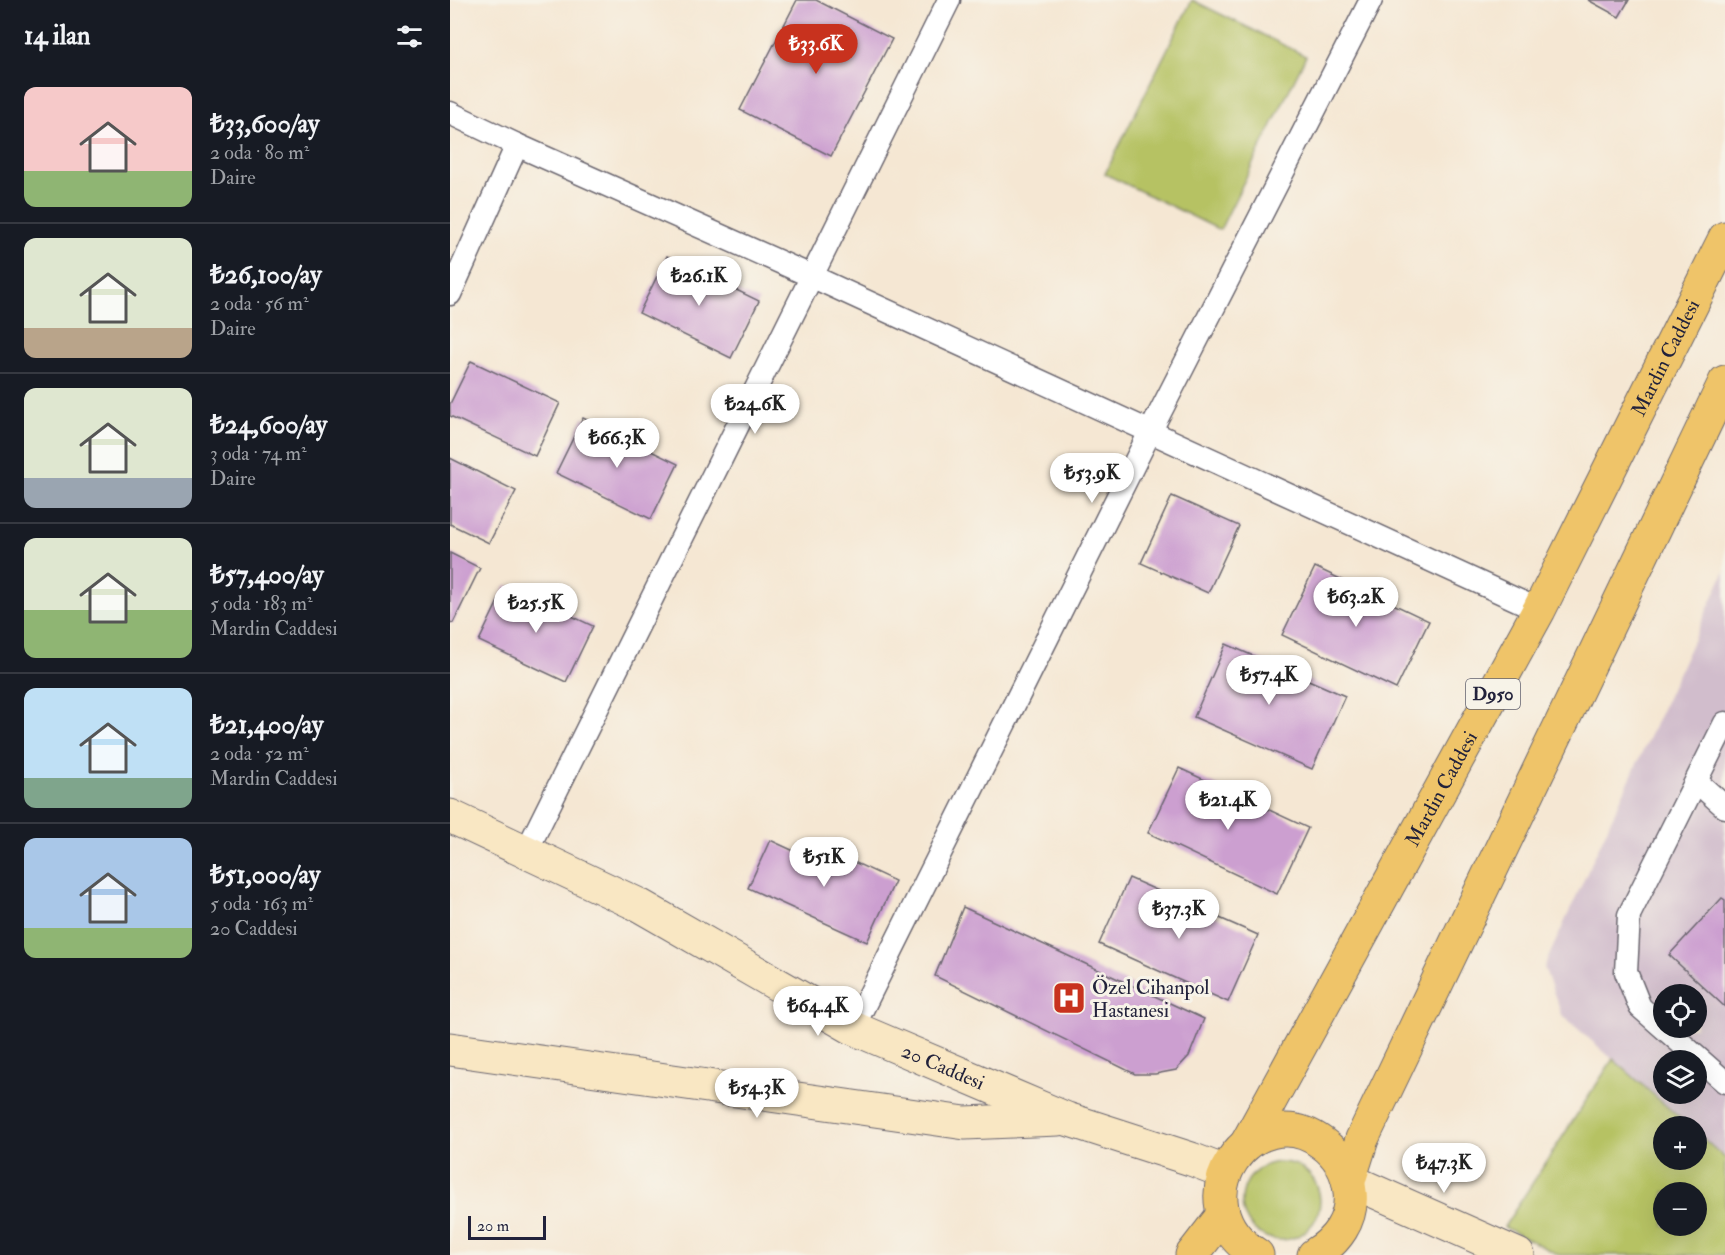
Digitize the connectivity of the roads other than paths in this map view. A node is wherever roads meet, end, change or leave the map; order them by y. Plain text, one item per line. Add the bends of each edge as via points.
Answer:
1 (949, 0) edge
2 (1371, 0) edge
3 (450, 113) edge
4 (518, 146) junction
5 (1725, 238) edge
6 (811, 276) junction
7 (450, 294) edge
8 (1725, 382) edge
9 (1150, 432) junction
10 (1539, 610) junction
11 (1725, 723) edge
12 (1697, 782) junction
13 (1725, 807) edge
14 (450, 816) edge
15 (526, 852) junction
16 (853, 1028) junction
17 (450, 1049) edge
18 (1725, 1082) edge
19 (1066, 1119) junction
20 (1247, 1143) junction
21 (1225, 1173) junction
22 (1349, 1180) junction
23 (1223, 1215) junction
24 (1192, 1255) edge
25 (1257, 1255) edge
26 (1315, 1255) edge
27 (1518, 1255) edge

1 - 6 street
2 - 9 street
3 - 4 street
4 - 6 street
4 - 7 street
5 - 10 highway, Mardin Caddesi / D950
6 - 9 street
6 - 15 street
8 - 22 highway via 1362,1139
9 - 10 street
9 - 16 street
10 - 20 highway, Mardin Caddesi / D950
11 - 12 street
12 - 13 street
12 - 18 street via 1629,915 1626,972 1640,1008
14 - 15 street, 20 Caddesi
15 - 16 street, 20 Caddesi via 639,905
16 - 19 street, 20 Caddesi
17 - 19 street via 965,1123
19 - 21 street, 20 Caddesi
20 - 21 highway, Mardin Caddesi
20 - 22 highway via 1281,1131 1308,1135 1331,1149
21 - 23 highway, Mardin Caddesi via 1220,1194
22 - 26 highway via 1351,1202 1346,1223 1333,1242
22 - 27 street
23 - 24 highway
23 - 25 highway, Mardin Caddesi via 1231,1232

